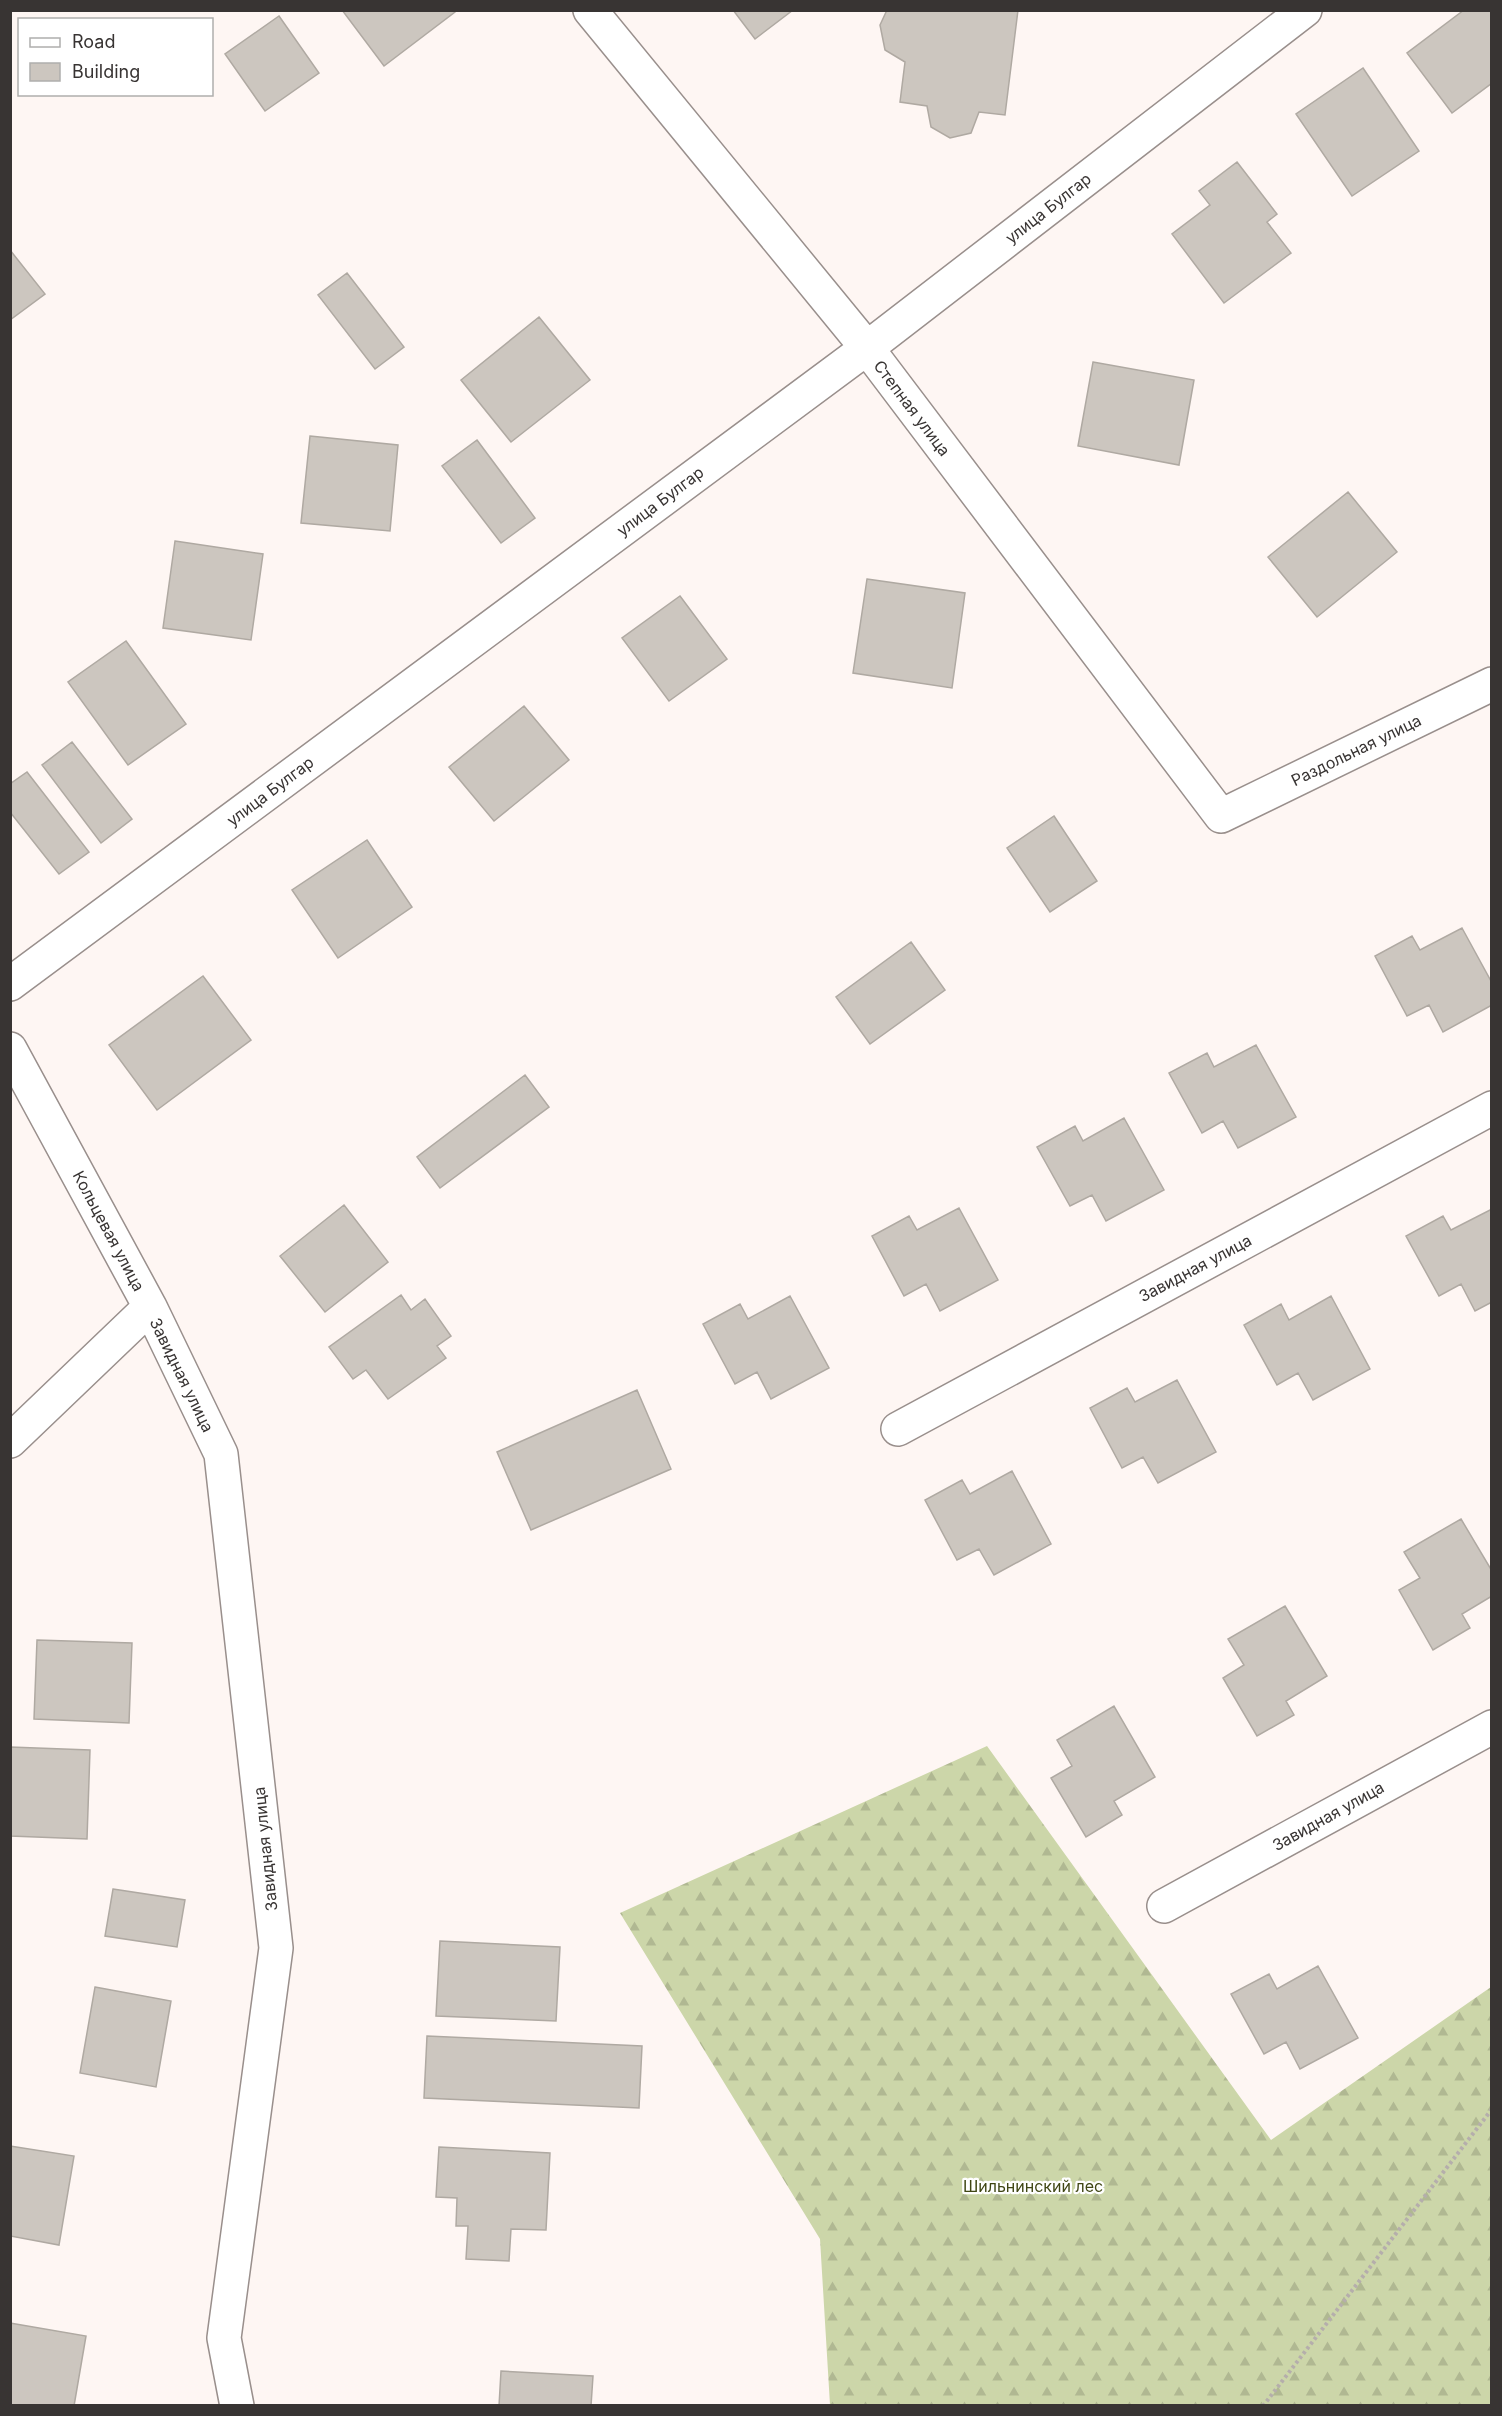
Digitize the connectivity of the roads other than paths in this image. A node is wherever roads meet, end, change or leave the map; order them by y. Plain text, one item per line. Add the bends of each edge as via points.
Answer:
1 (590, 10) edge
2 (1305, 10) edge
3 (867, 348) junction
4 (1491, 684) edge
5 (1221, 816) joint
6 (10, 984) edge
7 (10, 1049) edge
8 (1491, 1108) edge
9 (150, 1307) junction
10 (898, 1429) dead end
11 (10, 1441) edge
12 (1491, 1727) edge
13 (1164, 1906) dead end
14 (237, 2406) edge

1 - 3 street, Степная улица
2 - 3 street, улица Булгар
3 - 5 street, Степная улица
3 - 6 street, улица Булгар
4 - 5 street, Раздольная улица
7 - 9 street, Кольцевая улица
8 - 10 street, Завидная улица
9 - 11 street, Кольцевая улица
9 - 14 street, Завидная улица via 221,1454 276,1948 224,2338
12 - 13 street, Завидная улица

